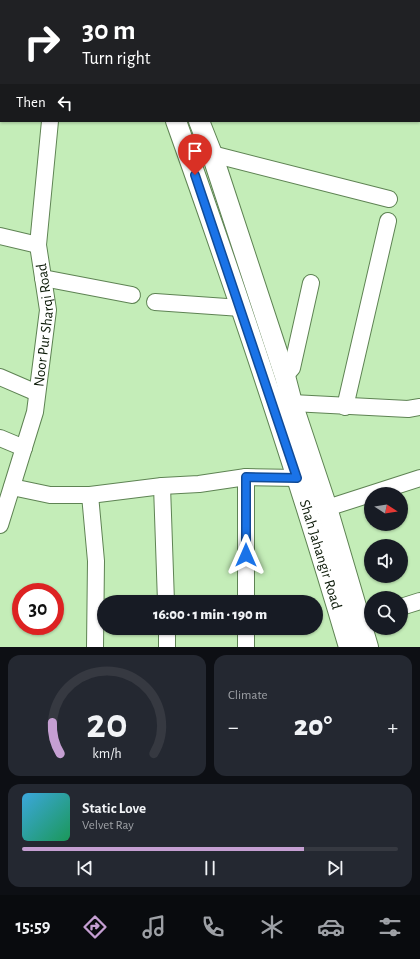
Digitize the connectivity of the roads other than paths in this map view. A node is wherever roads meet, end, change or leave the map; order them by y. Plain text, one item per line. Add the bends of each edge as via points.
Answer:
1 (50, 122) edge
2 (176, 122) edge
3 (199, 122) edge
4 (212, 154) junction
5 (390, 199) dead end
6 (388, 221) dead end
7 (0, 236) edge
8 (38, 245) junction
9 (43, 278) junction
10 (311, 283) dead end
11 (132, 295) dead end
12 (155, 302) dead end
13 (241, 308) junction
14 (285, 376) junction
15 (0, 377) edge
16 (37, 392) junction
17 (292, 404) junction
18 (345, 407) junction
19 (420, 407) edge
20 (0, 438) edge
21 (24, 448) junction
22 (246, 477) junction
23 (297, 478) junction
24 (420, 478) edge
25 (162, 486) junction
26 (12, 488) junction
27 (90, 495) junction
28 (3, 503) edge
29 (327, 508) junction
30 (0, 525) edge
31 (166, 595) edge
32 (246, 595) edge
33 (420, 601) edge
34 (408, 605) edge
35 (364, 613) edge
36 (167, 635) edge
37 (246, 635) edge
38 (367, 635) edge
39 (95, 647) edge
40 (167, 647) edge
41 (246, 647) edge
42 (349, 647) edge
43 (368, 647) edge

1 - 8 street, Noor Pur Sharqi Road
2 - 13 street, Shah Jahangir Road
3 - 4 street, Shah Jahangir Road
4 - 5 street
4 - 14 street, Shah Jahangir Road
6 - 18 street
7 - 8 street
8 - 9 street, Noor Pur Sharqi Road
9 - 11 street
9 - 16 street, Noor Pur Sharqi Road via 48,310
10 - 14 street via 292,368
12 - 13 street
13 - 23 street, Shah Jahangir Road
14 - 17 street, Shah Jahangir Road
15 - 16 street
16 - 21 street, Noor Pur Sharqi Road via 35,412
17 - 18 street
17 - 29 street, Shah Jahangir Road
18 - 19 street
20 - 21 street
21 - 26 street, Noor Pur Sharqi Road
22 - 23 street
22 - 25 street
22 - 32 street
23 - 42 street, Shah Jahangir Road
24 - 29 street
25 - 27 street
25 - 31 street
26 - 27 street via 50,495
26 - 28 street, Noor Pur Sharqi Road
27 - 39 street via 96,561
28 - 30 street, Noor Pur Sharqi Road
29 - 35 street, Shah Jahangir Road
33 - 34 street
36 - 40 street
37 - 41 street
38 - 43 street, Shah Jahangir Road

